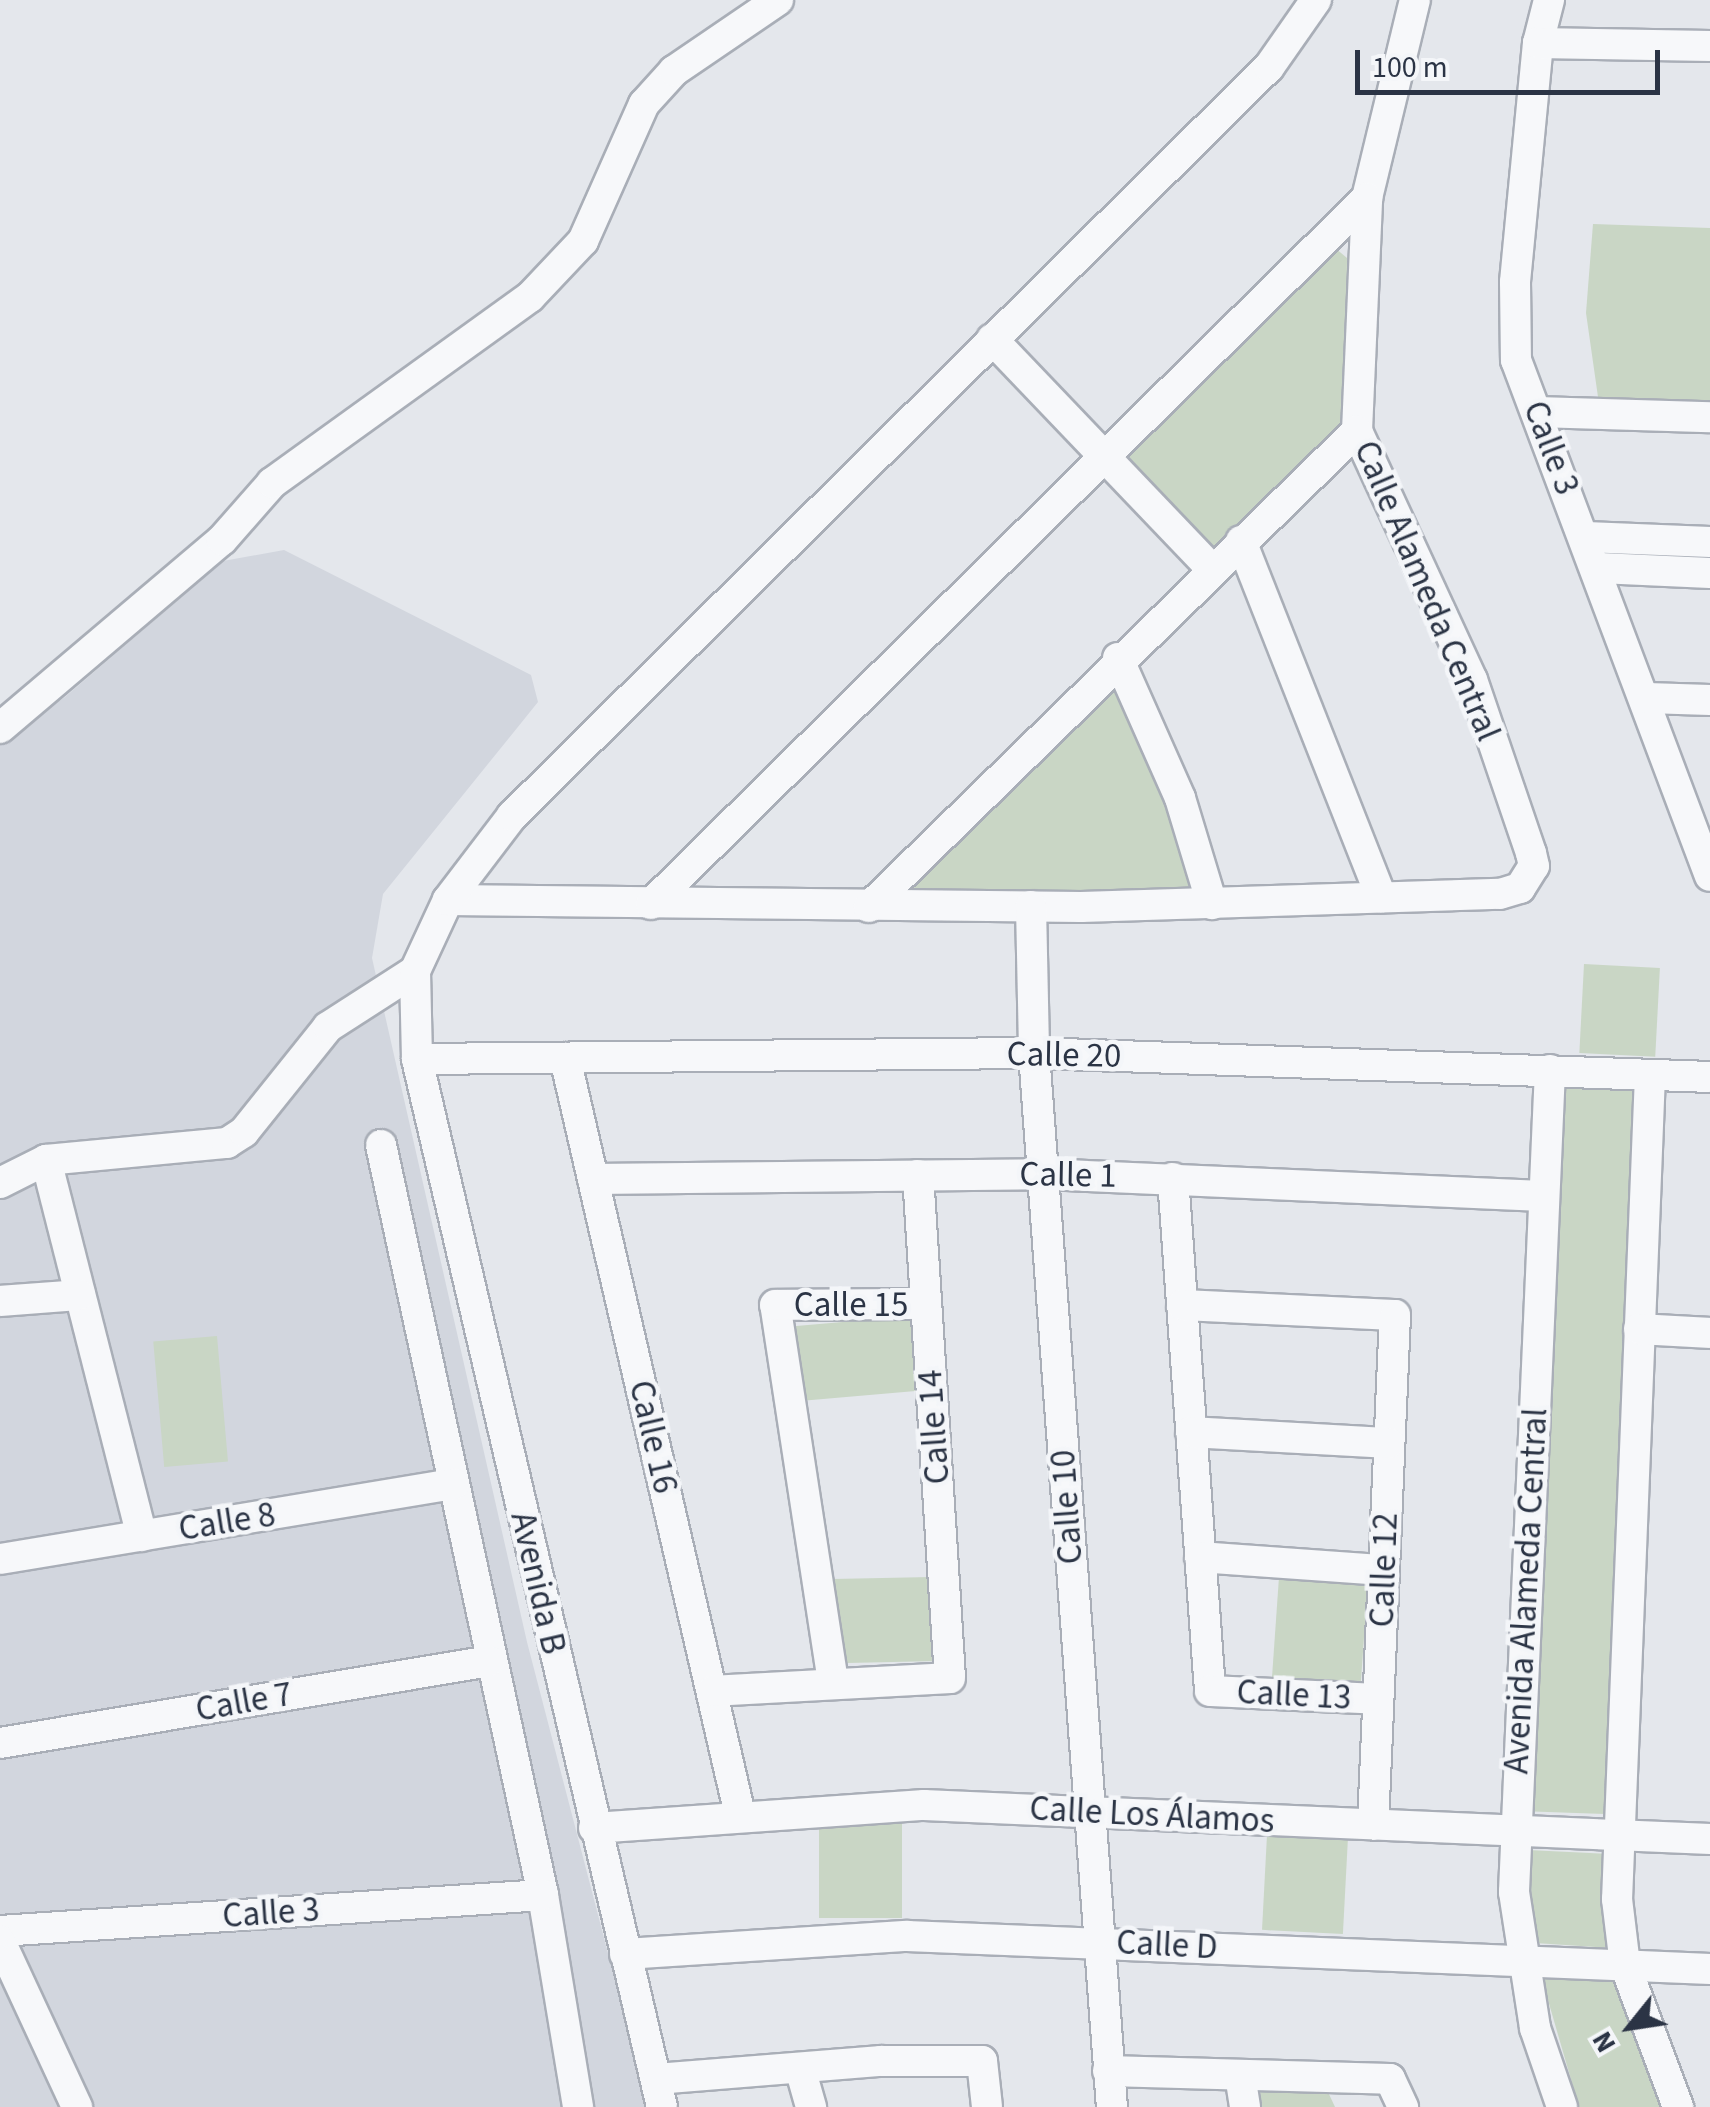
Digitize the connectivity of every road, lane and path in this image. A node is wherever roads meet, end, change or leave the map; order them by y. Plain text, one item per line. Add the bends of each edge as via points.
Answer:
1 (778, 0) edge
2 (1316, 0) edge
3 (1415, 0) edge
4 (1549, 0) edge
5 (1538, 42) junction
6 (1710, 46) edge
7 (1368, 198) junction
8 (992, 339) junction
9 (1536, 412) junction
10 (1710, 416) edge
11 (1357, 431) junction
12 (1103, 455) junction
13 (1586, 537) junction
14 (1240, 542) junction
15 (1710, 542) edge
16 (1599, 568) junction
17 (1212, 569) junction
18 (1710, 573) edge
19 (1118, 658) junction
20 (1647, 698) junction
21 (1710, 700) edge
22 (0, 728) edge
23 (1710, 876) edge
24 (1382, 897) junction
25 (448, 900) junction
26 (651, 904) junction
27 (1212, 904) junction
28 (1031, 906) junction
29 (869, 908) junction
30 (415, 972) junction
31 (1034, 1053) junction
32 (565, 1058) junction
33 (417, 1059) junction
34 (1550, 1070) junction
35 (1650, 1075) junction
36 (1710, 1078) edge
37 (381, 1145) dead end
38 (46, 1160) junction
39 (1042, 1174) junction
40 (918, 1175) junction
41 (1173, 1178) junction
42 (593, 1179) junction
43 (0, 1183) edge
44 (1544, 1196) junction
45 (80, 1295) junction
46 (0, 1301) edge
47 (926, 1304) junction
48 (1182, 1305) junction
49 (1640, 1330) junction
50 (1710, 1333) edge
51 (1192, 1432) junction
52 (1389, 1443) junction
53 (454, 1484) junction
54 (142, 1536) junction
55 (1200, 1557) junction
56 (0, 1559) edge
57 (1384, 1570) junction
58 (489, 1661) junction
59 (833, 1682) junction
60 (712, 1691) junction
61 (1378, 1699) junction
62 (0, 1743) edge
63 (1090, 1813) junction
64 (740, 1815) junction
65 (1373, 1825) junction
66 (594, 1828) junction
67 (1516, 1831) junction
68 (1620, 1835) junction
69 (1710, 1839) edge
70 (543, 1895) junction
71 (0, 1931) edge
72 (0, 1941) edge
73 (1099, 1942) junction
74 (625, 1954) junction
75 (1521, 1961) junction
76 (1625, 1965) junction
77 (1710, 1969) edge
78 (8, 1978) edge
79 (800, 2068) junction
80 (1108, 2071) junction
81 (1240, 2075) junction
82 (659, 2093) edge
83 (77, 2107) edge
84 (578, 2107) edge
85 (811, 2107) edge
86 (987, 2107) edge
87 (1112, 2107) edge
88 (1245, 2107) edge
89 (1403, 2107) edge
90 (1562, 2107) edge
91 (1678, 2107) edge

1 - 22 street via 698,52 644,104 582,240 530,297 272,483 222,540
2 - 8 street via 1269,67
3 - 7 street, Calle Alameda Central
4 - 5 street, Calle 3
5 - 6 street
5 - 9 street, Calle 3 via 1515,282 1516,360
7 - 11 street, Calle Alameda Central
7 - 12 street
8 - 12 street
8 - 25 street via 552,775
9 - 10 street
9 - 13 street, Calle 3
11 - 14 street
11 - 24 street, Calle Alameda Central via 1472,680 1531,852 1528,880 1500,894
12 - 17 street
12 - 26 street
13 - 15 street
13 - 16 street, Calle 3
14 - 17 street
14 - 24 street
16 - 18 street
16 - 20 street, Calle 3
17 - 19 street
19 - 27 street via 1180,798
19 - 29 street
20 - 21 street
20 - 23 street, Calle 3
24 - 27 street
25 - 26 street
25 - 30 street
26 - 29 street
27 - 28 street
28 - 29 street
28 - 31 street, Calle 10
30 - 33 street, Avenida B
30 - 38 street via 336,1021 244,1132 227,1143
31 - 32 street, Calle 20
31 - 34 street, Calle 20
31 - 39 street, Calle 10
32 - 33 street, Calle 20
32 - 42 street, Calle 16
33 - 66 street, Avenida B
34 - 35 street, Calle 20
34 - 44 street, Avenida Alameda Central
35 - 36 street, Calle 20
35 - 49 street
37 - 53 street, Avenida B
38 - 43 street
38 - 45 street
39 - 40 street, Calle 1
39 - 41 street, Calle 1
39 - 63 street, Calle 10
40 - 42 street, Calle 1
40 - 47 street, Calle 14
41 - 44 street, Calle 1
41 - 48 street
42 - 60 street, Calle 16
44 - 67 street, Avenida Alameda Central
45 - 46 street
45 - 54 street
47 - 59 street, Calle 14 via 950,1678
47 - 59 street, Calle 15 via 775,1305
48 - 51 street
48 - 52 street, Calle 12 via 1394,1315
49 - 50 street
49 - 68 street
51 - 52 street
51 - 55 street
52 - 57 street, Calle 12
53 - 54 street, Calle 8
53 - 58 street, Avenida B
54 - 56 street, Calle 8
55 - 57 street
55 - 61 street, Calle 13 via 1210,1691
57 - 61 street, Calle 12
58 - 62 street, Calle 7
58 - 70 street, Avenida B
59 - 60 street
60 - 64 street, Calle 16
61 - 65 street, Calle 12
63 - 64 street, Calle Los Álamos via 924,1805
63 - 65 street, Calle Los Álamos
63 - 73 street, Calle 10
64 - 66 street, Calle Los Álamos
65 - 67 street, Calle Los Álamos
66 - 74 street, Avenida B
67 - 68 street, Calle Los Álamos
67 - 75 street, Avenida Alameda Central
68 - 69 street, Calle Los Álamos
68 - 76 street
70 - 71 street, Calle 3
70 - 84 street, Avenida B
72 - 78 street
73 - 74 street, Calle D via 907,1936
73 - 75 street, Calle D
73 - 80 street, Calle 10
74 - 82 street, Avenida B
75 - 76 street, Calle D
75 - 90 street, Avenida Alameda Central
76 - 77 street, Calle D
76 - 91 street
78 - 83 street
79 - 82 street
79 - 85 street
79 - 86 street via 982,2061
80 - 81 street
80 - 87 street, Calle 10
81 - 88 street
81 - 89 street via 1390,2079

